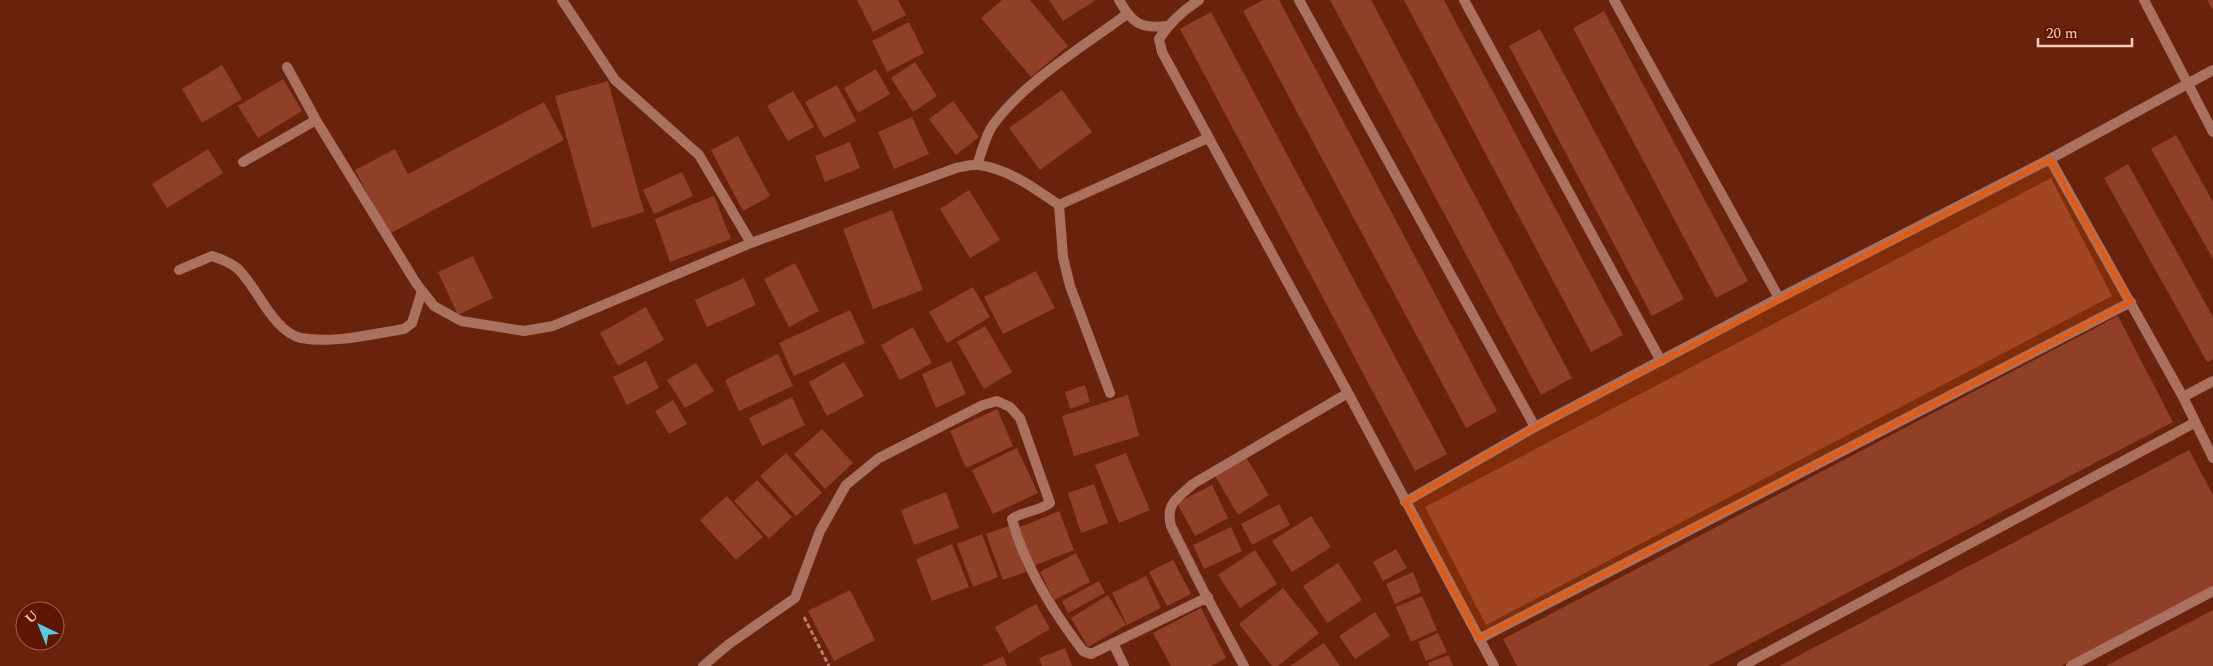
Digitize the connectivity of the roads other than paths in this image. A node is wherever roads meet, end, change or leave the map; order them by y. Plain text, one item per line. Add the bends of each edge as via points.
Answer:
1 (562, 0) edge
2 (1119, 0) edge
3 (1199, 0) edge
4 (1299, 0) edge
5 (1464, 0) edge
6 (1614, 0) edge
7 (2144, 0) edge
8 (1127, 14) junction
9 (1167, 26) junction
10 (287, 67) dead end
11 (2213, 70) edge
12 (2188, 84) junction
13 (316, 120) junction
14 (2213, 132) edge
15 (1208, 138) junction
16 (2050, 159) junction
17 (244, 162) dead end
18 (977, 164) junction
19 (1059, 205) junction
20 (751, 243) junction
21 (179, 270) dead end
22 (422, 291) junction
23 (1778, 298) junction
24 (2131, 302) junction
25 (1662, 361) junction
26 (2213, 381) edge
27 (1110, 393) dead end
28 (1348, 393) junction
29 (2183, 397) junction
30 (2194, 422) junction
31 (1535, 428) junction
32 (2213, 458) edge
33 (1405, 502) junction
34 (2213, 591) edge
35 (1208, 597) junction
36 (1479, 639) junction
37 (1113, 643) junction
38 (703, 666) edge
39 (1124, 666) edge
40 (1244, 666) edge
41 (1494, 666) edge
42 (1742, 666) edge
43 (2071, 666) edge

1 - 20 street via 615,80 699,155
2 - 8 street
3 - 9 street via 1179,13
4 - 31 street
5 - 25 street
6 - 23 street
7 - 12 street
8 - 9 street via 1136,23 1152,28
8 - 18 street via 1038,80 1007,108 992,127
9 - 15 street via 1159,39 1162,52
10 - 13 street
11 - 12 street
12 - 14 street
12 - 16 street
13 - 17 street
13 - 22 street
15 - 19 street
15 - 28 street
16 - 23 street
16 - 24 street
18 - 19 street via 1022,181
18 - 20 street via 956,168
19 - 27 street via 1063,257 1070,286
20 - 22 street via 553,326 524,331 461,321 434,306
21 - 22 street via 212,256 224,260 248,280 285,331 299,338 341,338 404,329 412,323
23 - 25 street
24 - 29 street
24 - 36 street
25 - 31 street
26 - 29 street
28 - 33 street
28 - 35 street via 1193,484 1171,504 1171,526
29 - 30 street
30 - 32 street
30 - 42 street
31 - 33 street
33 - 36 street
34 - 43 street
35 - 37 street
35 - 40 street
36 - 41 street
37 - 38 street via 1091,654 1083,651 1025,557 1012,519 1040,510 1050,503 1020,418 1010,407 997,402 983,405 879,458 846,485 820,530 795,598
37 - 39 street

